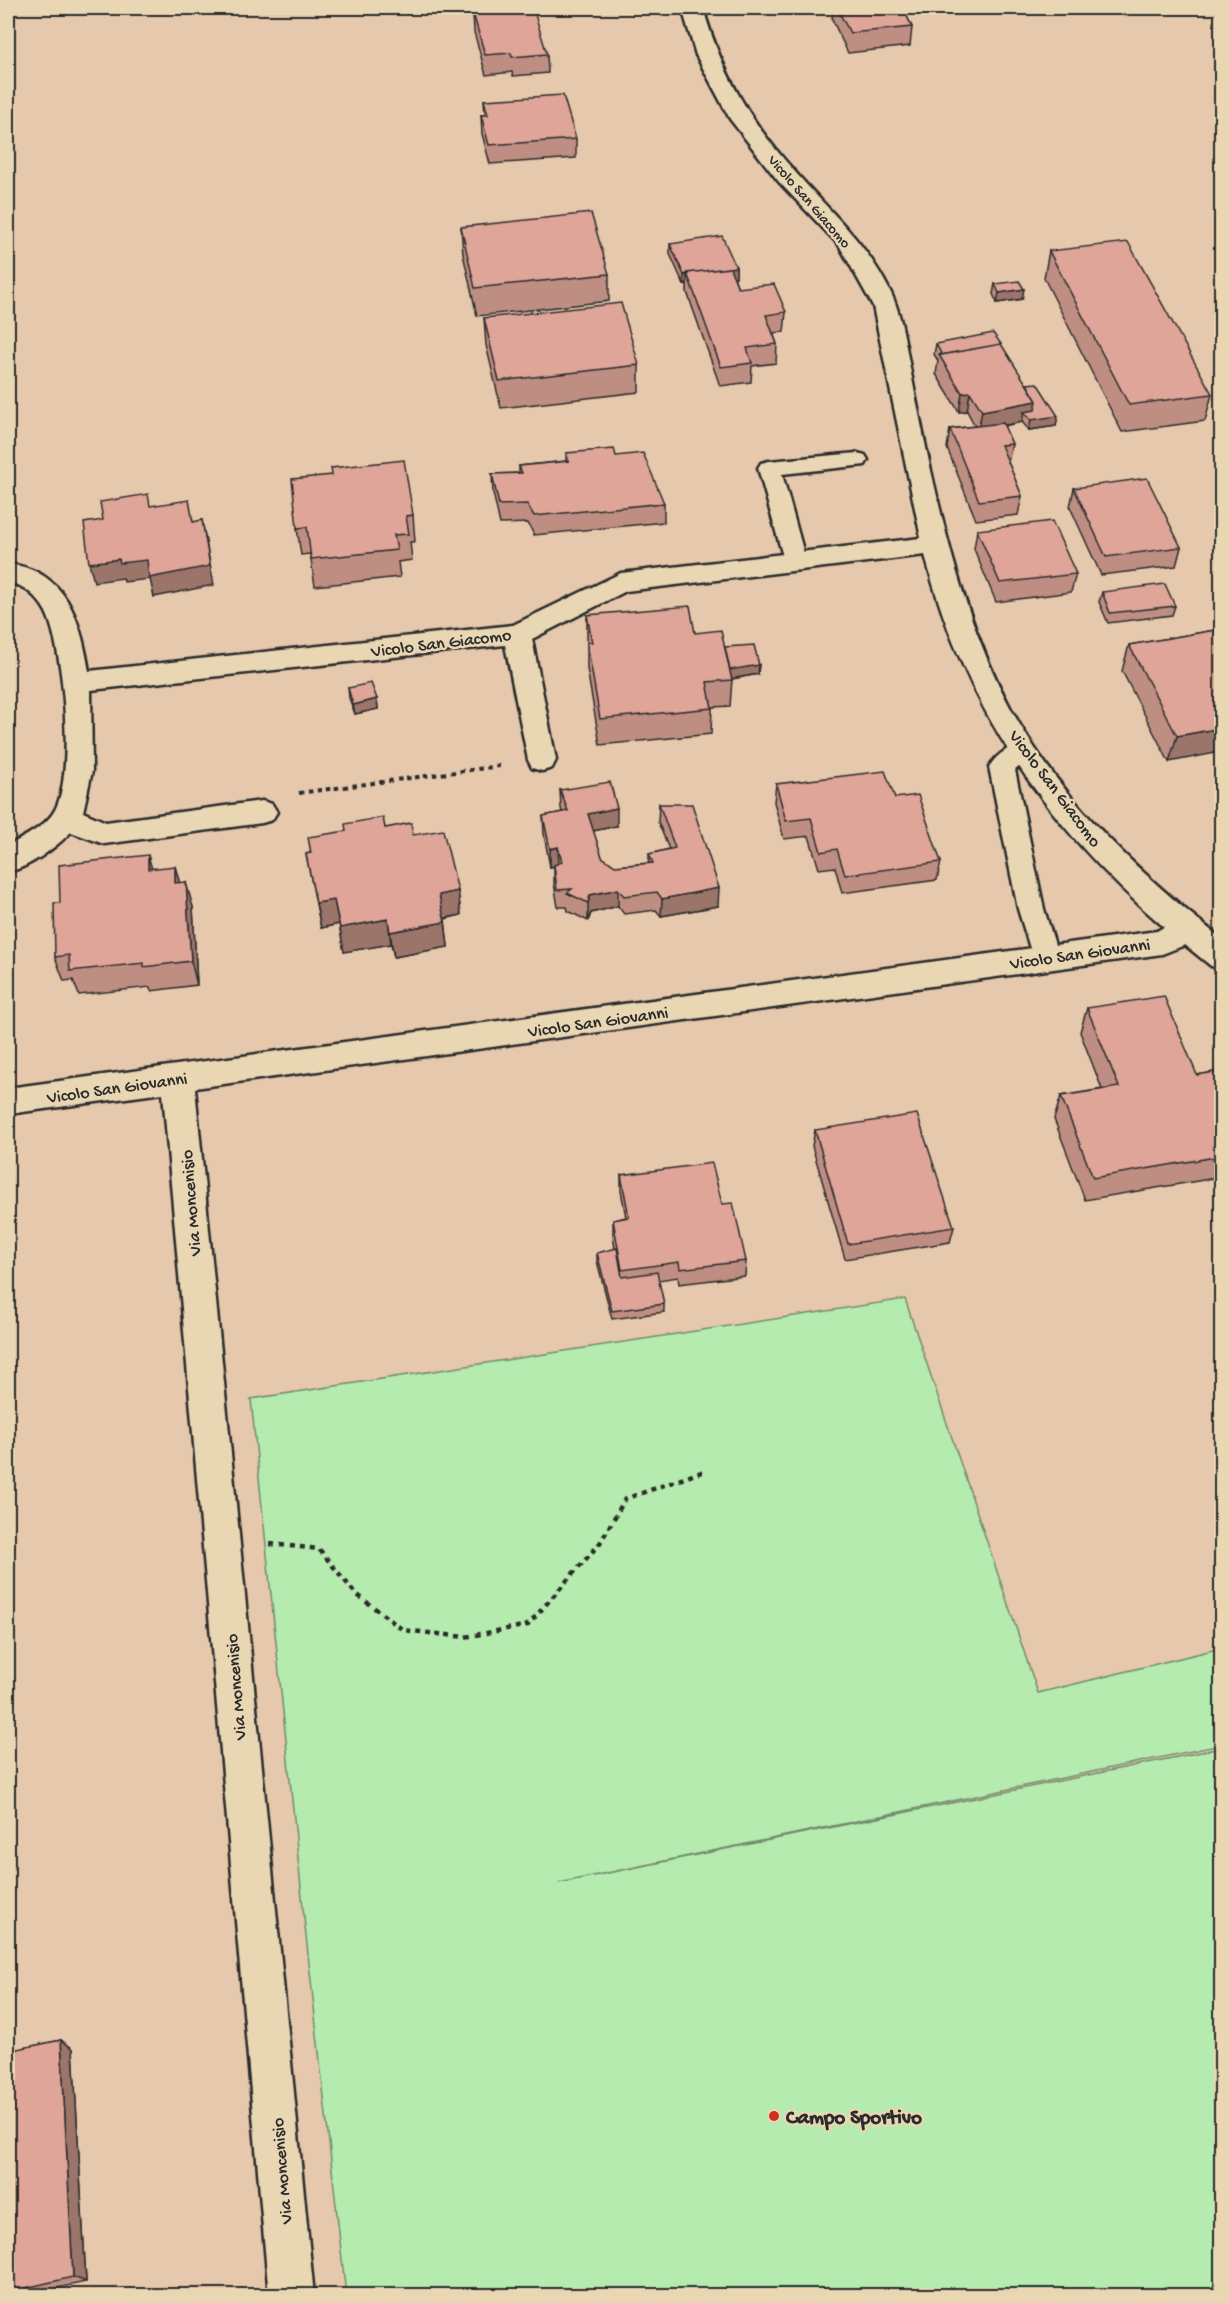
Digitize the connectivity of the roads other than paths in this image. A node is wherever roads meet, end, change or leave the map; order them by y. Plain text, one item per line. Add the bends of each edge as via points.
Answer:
1 (693, 8) edge
2 (857, 460) dead end
3 (935, 545) junction
4 (794, 561) junction
5 (8, 573) edge
6 (517, 634) junction
7 (77, 682) junction
8 (1023, 751) junction
9 (542, 760) road end
10 (262, 812) road end
11 (66, 817) junction
12 (8, 861) edge
13 (1187, 930) junction
14 (1221, 957) edge
15 (1046, 958) junction
16 (178, 1079) junction
17 (8, 1101) edge
18 (292, 2295) edge

1 - 3 street, Vicolo San Giacomo via 712,69 751,133 847,240 885,306
2 - 4 lane via 769,468
3 - 4 street, Vicolo San Giacomo
3 - 8 street, Vicolo San Giacomo via 967,643
4 - 6 street, Vicolo San Giacomo via 621,582
5 - 7 street via 30,578 53,601 69,630
6 - 7 street, Vicolo San Giacomo
6 - 9 street
7 - 11 street via 76,793
8 - 13 street, Vicolo San Giacomo via 1111,860
8 - 15 lane via 1002,767 1031,909
10 - 11 street via 104,833
11 - 12 street
13 - 14 street, Vicolo San Giacomo
13 - 15 street, Vicolo San Giovanni via 1162,942
15 - 16 street, Vicolo San Giovanni
16 - 17 street, Vicolo San Giovanni
16 - 18 street, Via Moncenisio

